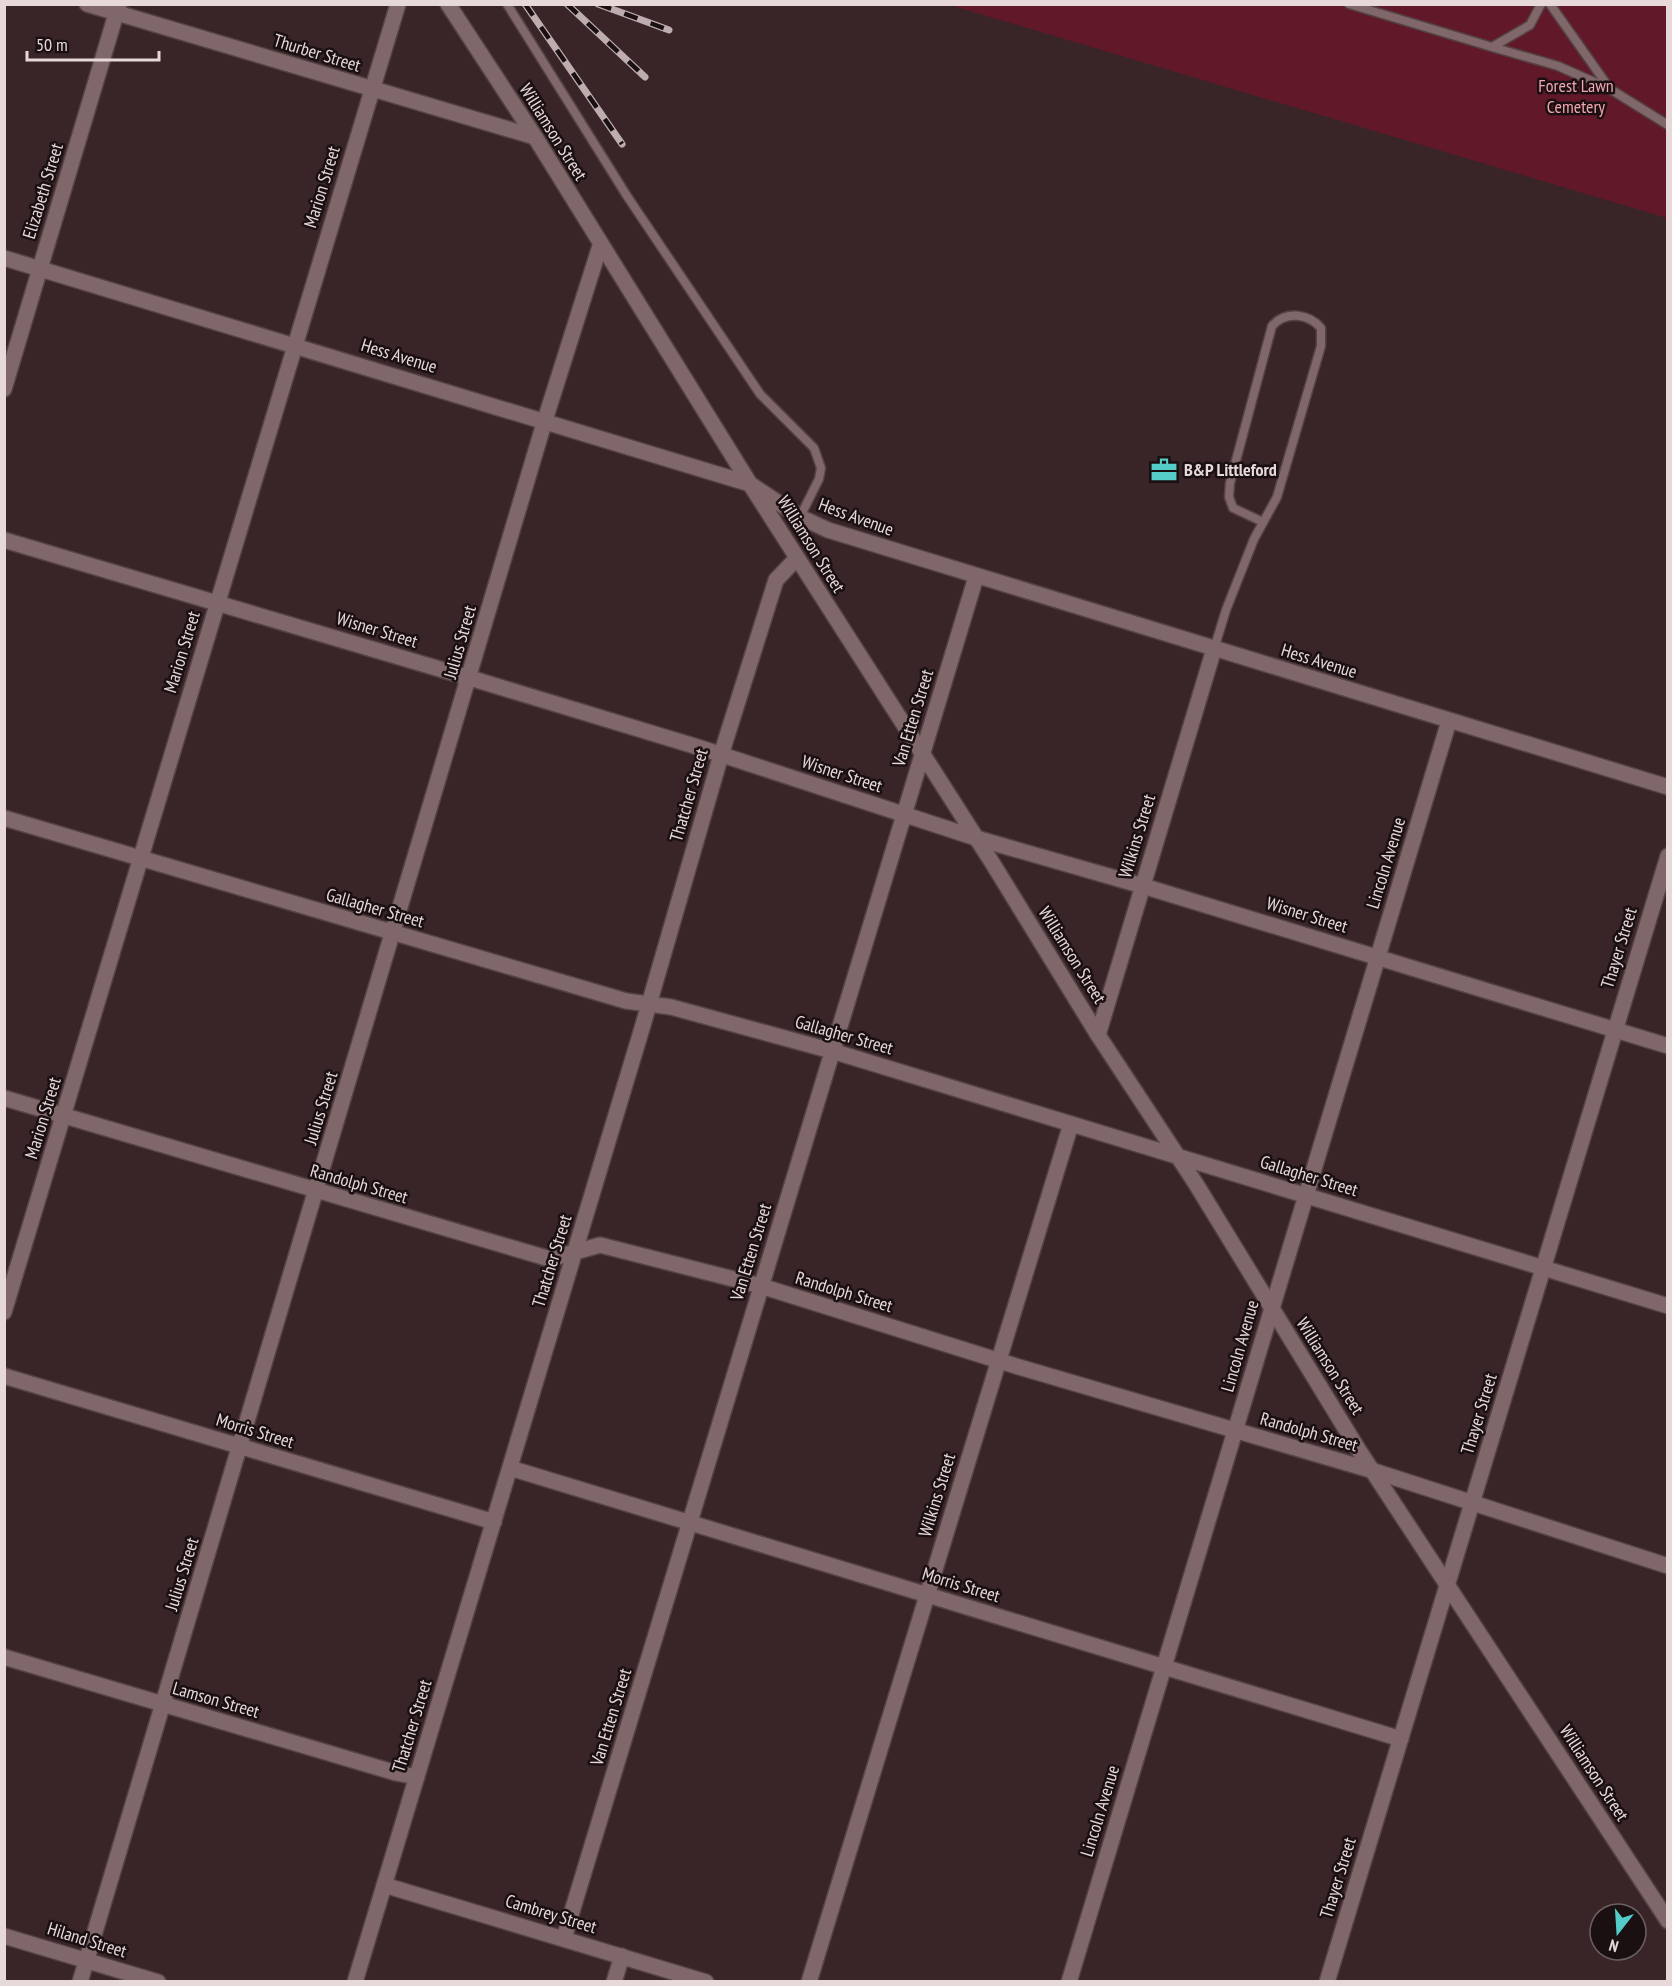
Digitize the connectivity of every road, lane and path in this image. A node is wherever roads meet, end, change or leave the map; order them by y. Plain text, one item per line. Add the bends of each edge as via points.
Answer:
1 (87, 4) edge
2 (398, 4) edge
3 (448, 4) edge
4 (507, 4) edge
5 (1349, 4) edge
6 (1541, 4) edge
7 (1550, 4) edge
8 (117, 9) edge
9 (1492, 47) junction
10 (1610, 89) junction
11 (372, 90) junction
12 (1668, 125) edge
13 (535, 137) junction
14 (600, 246) junction
15 (4, 258) edge
16 (40, 269) junction
17 (293, 346) junction
18 (4, 389) edge
19 (545, 420) junction
20 (750, 484) junction
21 (800, 517) junction
22 (1263, 522) junction
23 (4, 540) edge
24 (797, 558) junction
25 (976, 577) junction
26 (217, 603) junction
27 (1214, 649) junction
28 (470, 678) junction
29 (1449, 721) junction
30 (921, 753) junction
31 (721, 755) junction
32 (1668, 787) edge
33 (904, 815) junction
34 (4, 818) edge
35 (976, 838) junction
36 (1668, 856) edge
37 (140, 859) junction
38 (1143, 886) junction
39 (393, 934) junction
40 (1378, 957) junction
41 (649, 1003) junction
42 (1615, 1029) junction
43 (1098, 1035) junction
44 (1668, 1046) edge
45 (832, 1051) junction
46 (4, 1098) edge
47 (64, 1115) junction
48 (1071, 1124) junction
49 (1176, 1154) junction
50 (316, 1192) junction
51 (1306, 1196) junction
52 (575, 1251) junction
53 (1544, 1267) junction
54 (761, 1286) junction
55 (1668, 1306) edge
56 (1271, 1308) junction
57 (4, 1312) edge
58 (998, 1361) junction
59 (4, 1376) edge
60 (1236, 1432) junction
61 (240, 1448) junction
62 (510, 1468) junction
63 (1374, 1471) junction
64 (1472, 1504) junction
65 (494, 1522) junction
66 (690, 1522) junction
67 (1668, 1566) edge
68 (1446, 1582) junction
69 (927, 1595) junction
70 (4, 1657) edge
71 (1163, 1669) junction
72 (163, 1705) junction
73 (1401, 1739) junction
74 (417, 1777) junction
75 (384, 1885) junction
76 (1668, 1921) edge
77 (4, 1936) edge
78 (564, 1938) junction
79 (622, 1956) junction
80 (86, 1960) junction
81 (80, 1982) edge
82 (158, 1982) edge
83 (355, 1982) edge
84 (614, 1982) edge
85 (706, 1982) edge
86 (809, 1982) edge
87 (1069, 1982) edge
88 (1327, 1982) edge

1 - 8 street, Thurber Street
2 - 11 street, Marion Street
3 - 13 street, Williamson Street
4 - 21 lane via 627,196 760,394 814,448 821,468 819,479
5 - 9 lane
6 - 9 lane via 1530,25
7 - 10 lane
8 - 11 street, Thurber Street
8 - 16 street, Elizabeth Street
9 - 10 lane via 1558,66
10 - 12 lane
11 - 13 street, Thurber Street
11 - 17 street, Marion Street
13 - 14 street, Williamson Street
14 - 19 street, Julius Street
14 - 20 street, Williamson Street
15 - 16 street, Hess Avenue
16 - 17 street, Hess Avenue
16 - 18 street, Elizabeth Street
17 - 19 street, Hess Avenue
17 - 26 street, Marion Street
19 - 20 street, Hess Avenue
19 - 28 street, Julius Street
20 - 21 street, Hess Avenue
20 - 24 street, Williamson Street
21 - 25 street, Hess Avenue via 828,530
22 - 22 lane via 1277,497 1321,346 1321,328 1303,316 1286,316 1272,326 1230,483 1233,508
22 - 27 lane
23 - 26 street, Wisner Street
24 - 30 street, Williamson Street
24 - 31 street, Thatcher Street via 776,580
25 - 27 street, Hess Avenue
25 - 30 street, Van Etten Street
26 - 28 street, Wisner Street
26 - 37 street, Marion Street
27 - 29 street, Hess Avenue
27 - 38 street, Wilkins Street
28 - 31 street, Wisner Street
28 - 39 street, Julius Street
29 - 32 street, Hess Avenue
29 - 40 street, Lincoln Avenue
30 - 33 street, Van Etten Street
30 - 35 street, Williamson Street
31 - 33 street, Wisner Street
31 - 41 street, Thatcher Street
33 - 35 street, Wisner Street
33 - 45 street, Van Etten Street
34 - 37 street, Gallagher Street
35 - 38 street, Wisner Street
35 - 43 street, Williamson Street
36 - 42 street, Thayer Street
37 - 39 street, Gallagher Street
37 - 47 street, Marion Street
38 - 40 street, Wisner Street
38 - 43 street, Wilkins Street
39 - 41 street, Gallagher Street via 626,1001
39 - 50 street, Julius Street
40 - 42 street, Wisner Street
40 - 51 street, Lincoln Avenue
41 - 45 street, Gallagher Street
41 - 52 street, Thatcher Street
42 - 44 street, Wisner Street
42 - 53 street, Thayer Street
43 - 49 street, Williamson Street
45 - 48 street, Gallagher Street
45 - 54 street, Van Etten Street
46 - 47 street, Randolph Street
47 - 50 street, Randolph Street
47 - 57 street, Marion Street
48 - 49 street, Gallagher Street
48 - 58 street, Wilkins Street
49 - 51 street, Gallagher Street
49 - 56 street, Williamson Street
50 - 52 street, Randolph Street via 550,1259
50 - 61 street, Julius Street
51 - 53 street, Gallagher Street
51 - 56 street, Lincoln Avenue
52 - 54 street, Randolph Street via 600,1245
52 - 62 street, Thatcher Street
53 - 55 street, Gallagher Street
53 - 64 street, Thayer Street
54 - 58 street, Randolph Street
54 - 66 street, Van Etten Street
56 - 60 street, Lincoln Avenue
56 - 63 street, Williamson Street
58 - 60 street, Randolph Street
58 - 69 street, Wilkins Street
59 - 61 street, Morris Street
60 - 63 street, Randolph Street
60 - 71 street, Lincoln Avenue
61 - 65 street, Morris Street
61 - 72 street, Julius Street
62 - 65 street, Thatcher Street
62 - 66 street, Morris Street
63 - 64 street, Randolph Street
63 - 68 street, Williamson Street
64 - 67 street, Randolph Street
64 - 68 street, Thayer Street
65 - 74 street, Thatcher Street
66 - 69 street, Morris Street
66 - 78 street, Van Etten Street
68 - 73 street, Thayer Street
68 - 76 street, Williamson Street
69 - 71 street, Morris Street
69 - 86 street, Wilkins Street
70 - 72 street, Lamson Street
71 - 73 street, Morris Street
71 - 87 street, Lincoln Avenue
72 - 74 street, Lamson Street
72 - 80 street, Julius Street
73 - 88 street, Thayer Street
74 - 75 street, Thatcher Street
75 - 78 street, Cambrey Street
75 - 83 street, Thatcher Street
77 - 80 street, Hiland Street
78 - 79 street, Cambrey Street
79 - 84 street
79 - 85 street, Cambrey Street
80 - 81 street, Julius Street
80 - 82 street, Hiland Street

